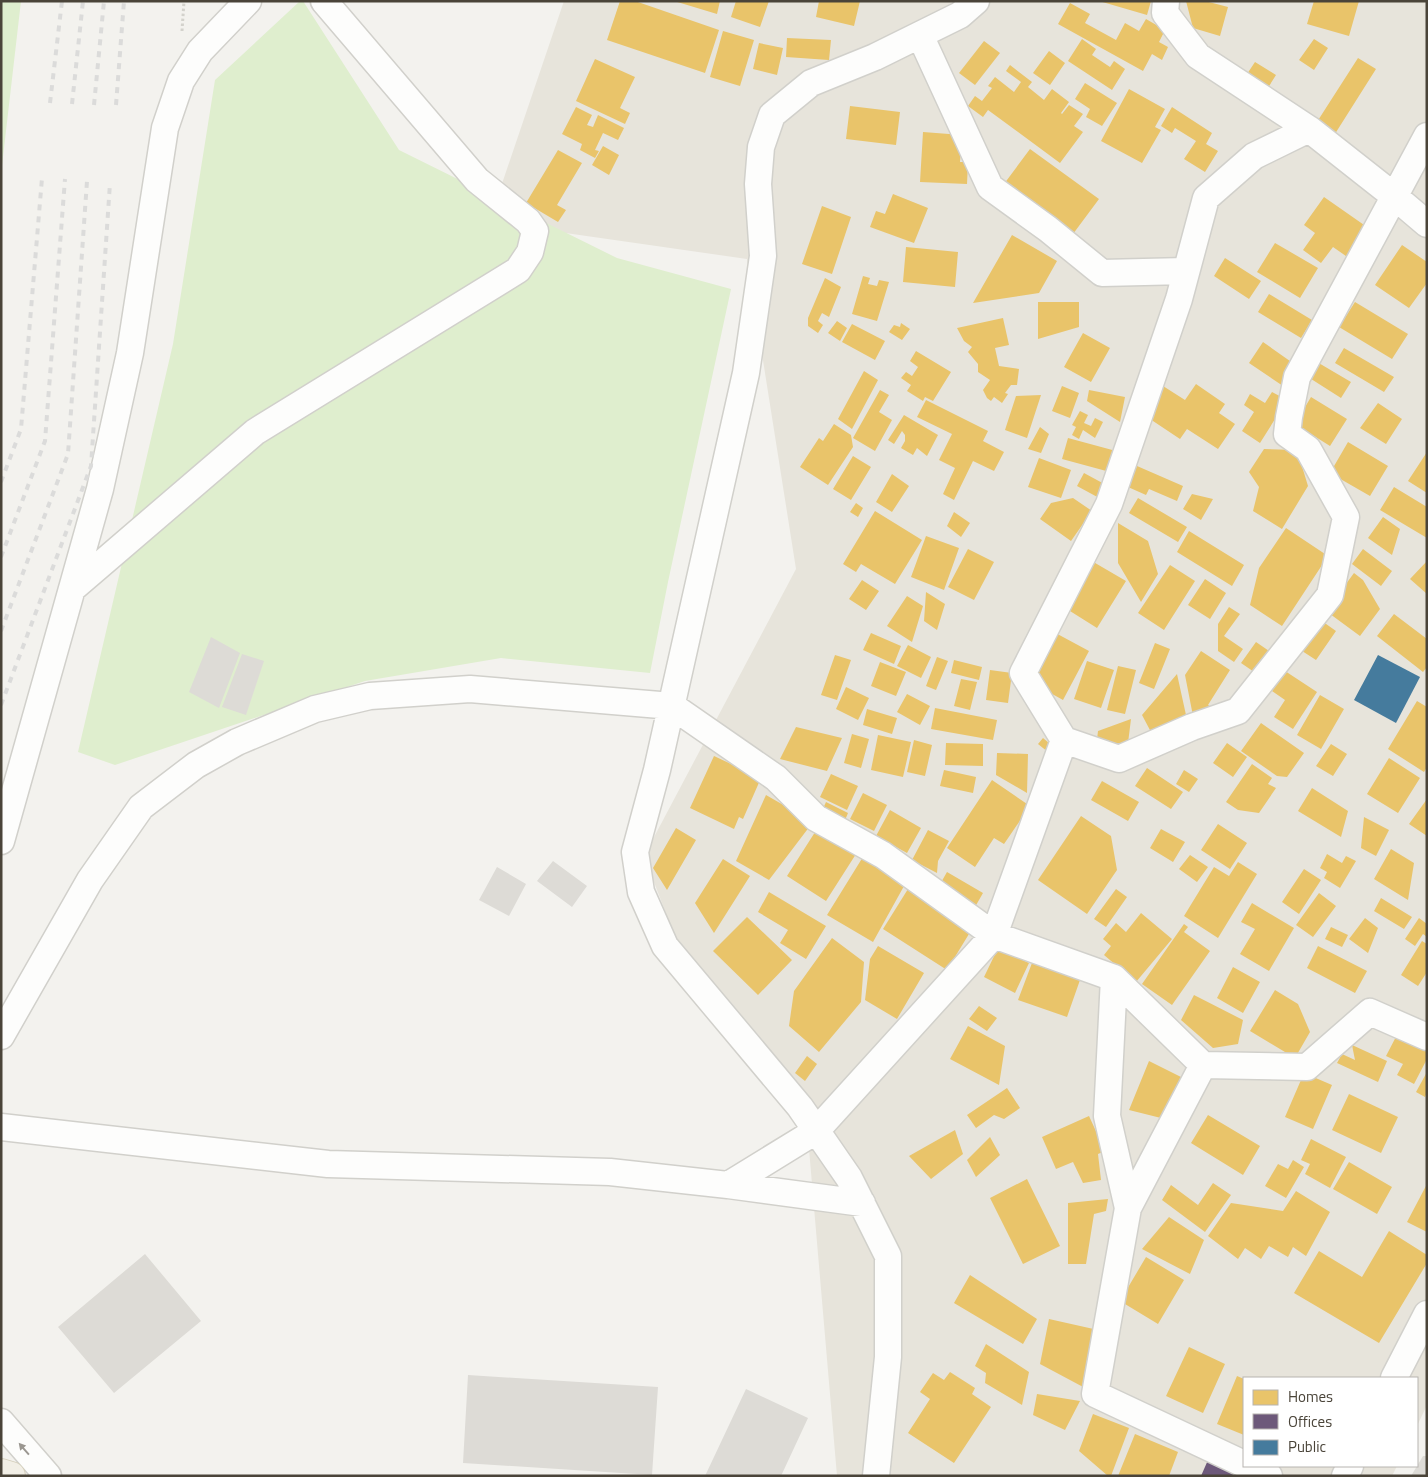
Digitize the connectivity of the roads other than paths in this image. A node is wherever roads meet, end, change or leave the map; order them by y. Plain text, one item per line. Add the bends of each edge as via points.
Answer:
1 (248, 1) edge
2 (324, 1) edge
3 (976, 1) edge
4 (1166, 1) edge
5 (920, 35) junction
6 (1309, 129) junction
7 (1427, 136) edge
8 (1394, 196) junction
9 (1427, 224) edge
10 (1186, 271) junction
11 (72, 589) junction
12 (672, 706) junction
13 (1064, 740) junction
14 (1, 841) edge
15 (994, 935) junction
16 (1114, 978) junction
17 (1, 1036) edge
18 (1427, 1037) edge
19 (1203, 1064) junction
20 (1, 1127) edge
21 (816, 1131) junction
22 (728, 1185) junction
23 (862, 1203) junction
24 (1128, 1208) junction
25 (1427, 1314) edge
26 (1395, 1377) edge
27 (1, 1422) edge
28 (1243, 1464) edge
29 (1250, 1467) edge
30 (1, 1473) edge
31 (10, 1476) edge
32 (48, 1476) edge
33 (876, 1476) edge
34 (1269, 1476) edge

1 - 11 street via 200,51 181,82 165,128 130,353 100,489
2 - 11 street via 477,180 528,221 534,231 530,252 518,270 255,432
3 - 5 street via 960,15
4 - 6 street via 1165,13 1198,56
5 - 10 street via 990,187 1102,273
5 - 12 street via 811,83 772,115 761,148 758,184 763,256 746,374
6 - 8 street
6 - 10 street via 1254,156 1206,198
7 - 8 street
8 - 9 street
8 - 13 street via 1297,377 1289,417 1287,434 1308,449 1346,516 1330,595 1238,711 1192,727 1119,760
10 - 13 street via 1110,504 1023,673
11 - 14 street
12 - 15 street via 776,778 816,818 883,855
12 - 17 street via 470,689 370,696 315,709 237,742 196,765 141,807 90,880
12 - 21 street via 635,852 641,892 665,946 800,1107
13 - 15 street
15 - 16 street
15 - 21 street
16 - 19 street
16 - 24 street via 1107,1116
18 - 19 street via 1370,1012 1306,1067
19 - 24 street
20 - 22 street via 328,1164 610,1172
21 - 22 street
21 - 23 street via 849,1178
22 - 23 street
23 - 33 street via 888,1256 888,1357
24 - 28 street via 1095,1394
25 - 26 street
32 -> 27 street
29 - 34 street
30 - 31 main road

